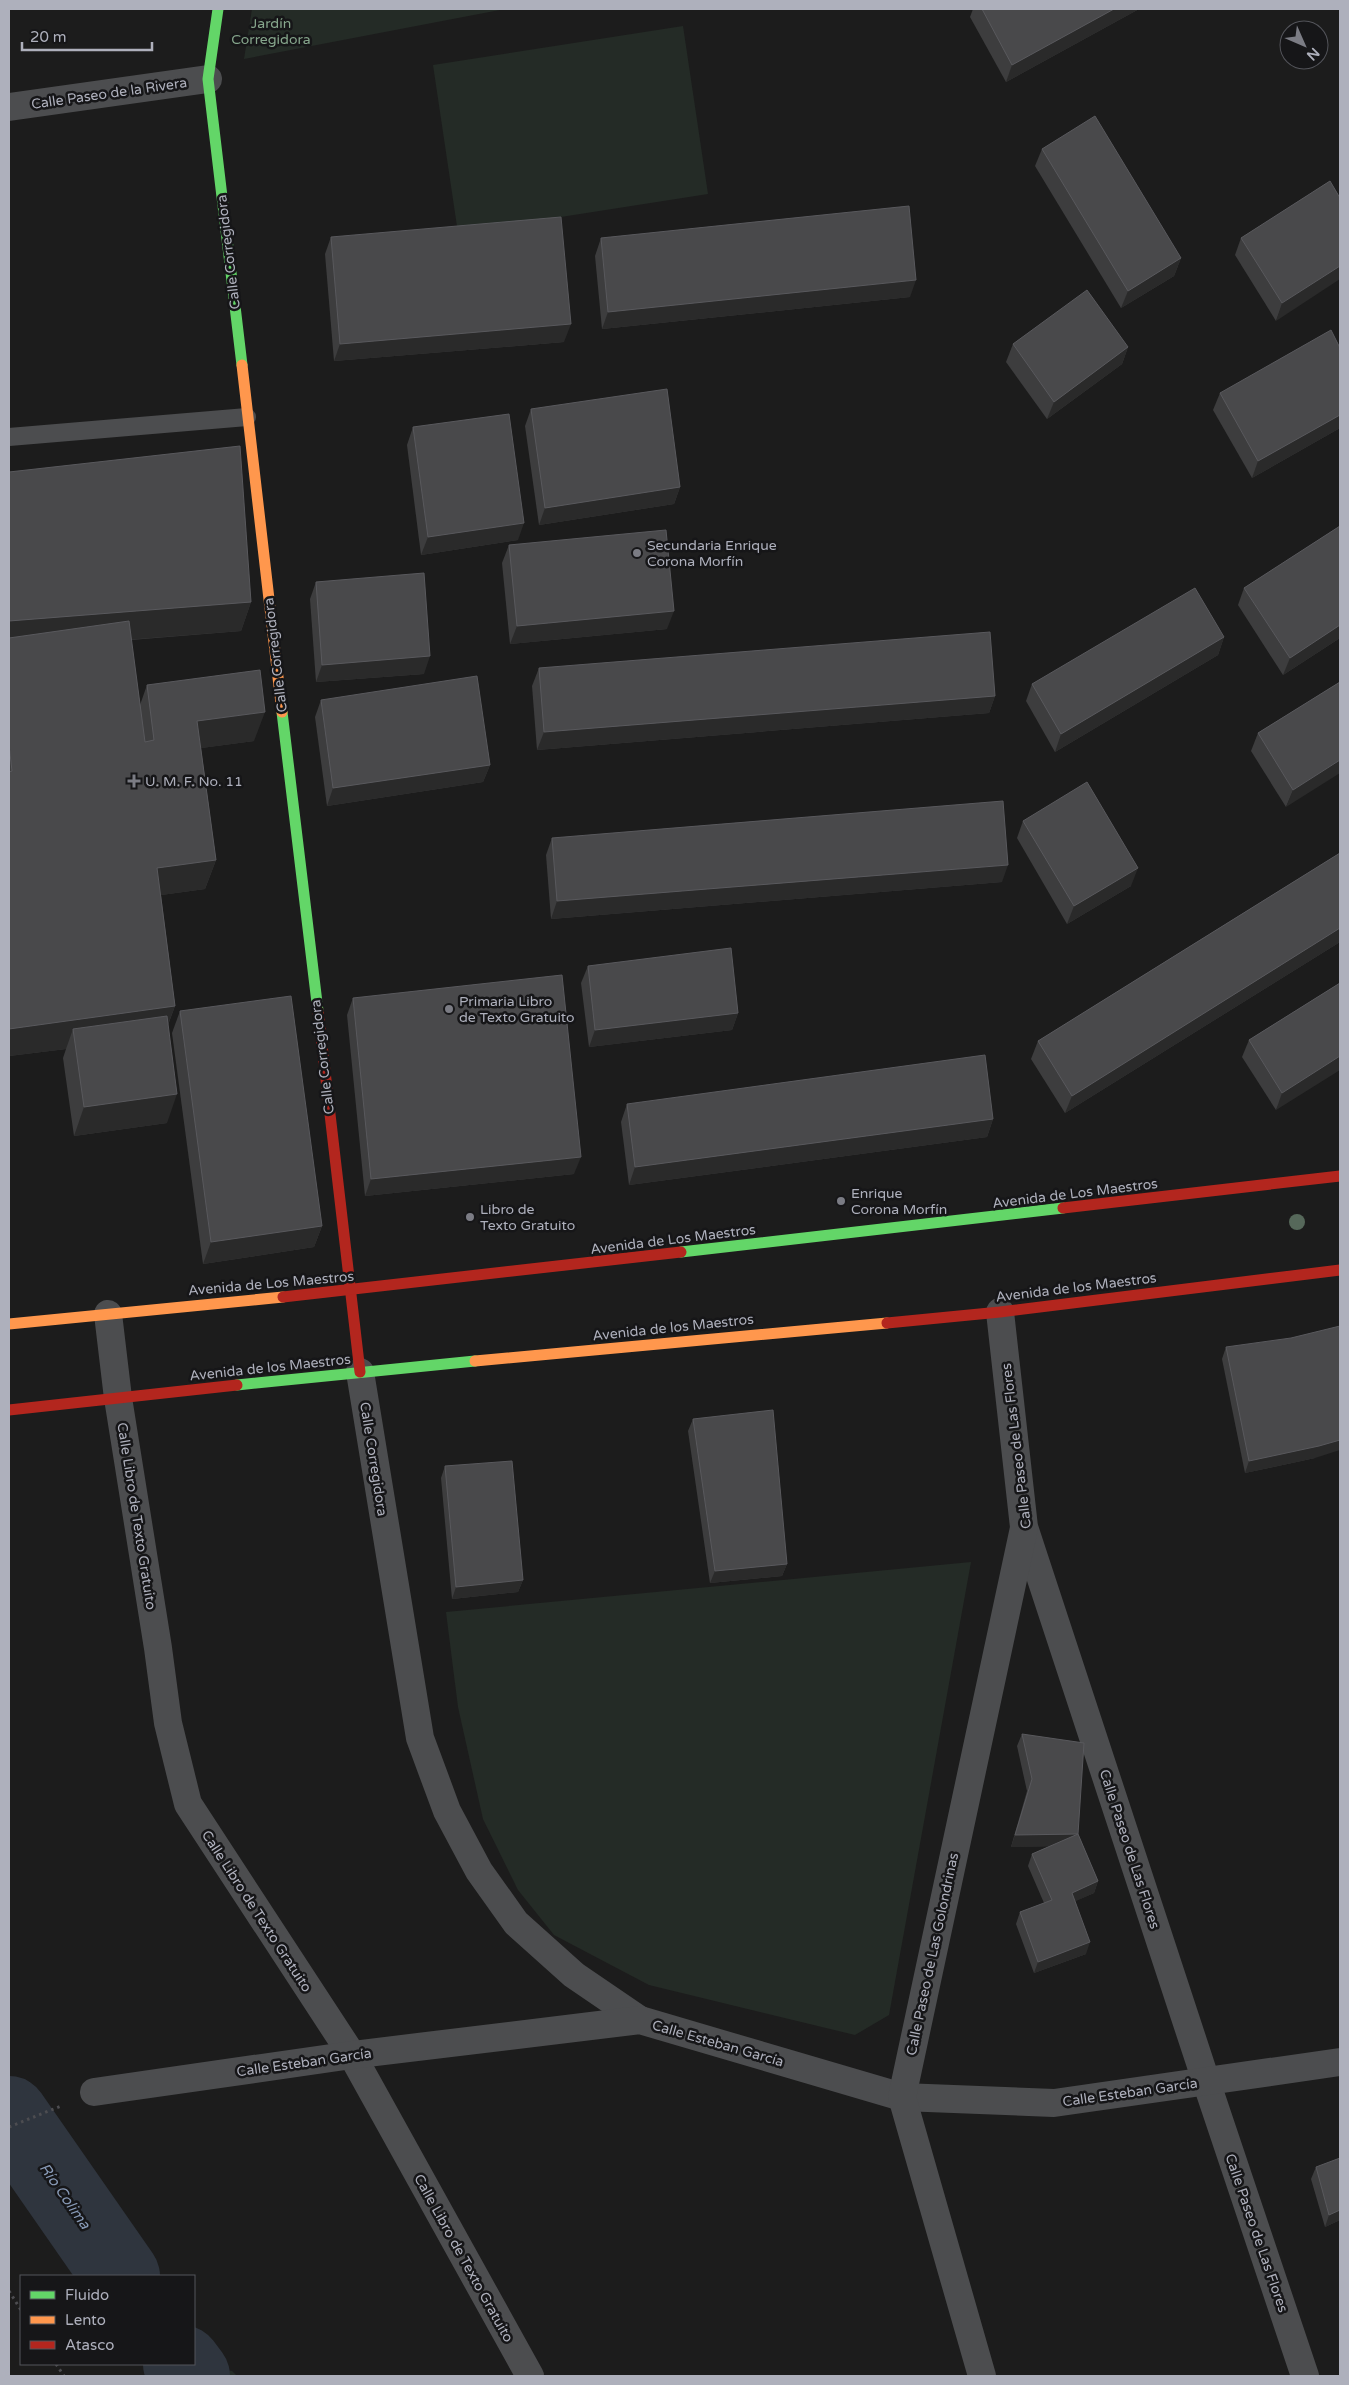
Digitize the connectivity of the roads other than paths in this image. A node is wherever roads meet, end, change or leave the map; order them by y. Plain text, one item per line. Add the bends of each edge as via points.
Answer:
1 (218, 9) edge
2 (208, 79) junction
3 (9, 107) edge
4 (247, 417) junction
5 (9, 436) edge
6 (1340, 1176) edge
7 (1340, 1270) edge
8 (349, 1291) junction
9 (1000, 1312) junction
10 (108, 1314) junction
11 (9, 1324) edge
12 (360, 1372) junction
13 (118, 1398) junction
14 (9, 1410) edge
15 (1024, 1527) junction
16 (640, 2020) junction
17 (352, 2056) junction
18 (1340, 2062) edge
19 (1206, 2082) junction
20 (94, 2092) road end
21 (902, 2097) junction
22 (530, 2376) edge
23 (982, 2376) edge
24 (1305, 2376) edge

1 - 2 main road, Calle Corregidora
2 - 3 street, Calle Paseo de la Rivera
2 - 4 main road, Calle Corregidora
4 - 5 lane
4 - 8 main road, Calle Corregidora
6 - 8 main road, Avenida de Los Maestros
7 - 9 main road, Avenida de los Maestros
8 - 10 main road, Avenida de Los Maestros
8 - 12 main road, Calle Corregidora
9 - 12 main road, Avenida de los Maestros
9 - 15 street, Calle Paseo de Las Flores
10 - 11 main road, Avenida de Los Maestros
10 - 13 street, Calle Libro de Texto Gratuito
12 - 13 main road, Avenida de los Maestros
12 - 16 street, Calle Corregidora via 420,1738 447,1811 480,1871 516,1923 574,1975
13 - 14 main road, Avenida de los Maestros
13 - 17 street, Calle Libro de Texto Gratuito via 168,1723 188,1804
15 - 19 street, Calle Paseo de Las Flores
15 - 21 street, Calle Paseo de Las Golondrinas
16 - 17 street, Calle Esteban García
16 - 21 street, Calle Esteban García
17 - 20 street, Calle Esteban García
17 - 22 street, Calle Libro de Texto Gratuito
18 - 19 street, Calle Esteban García
19 - 21 street, Calle Esteban García via 1054,2103
19 - 24 street, Calle Paseo de Las Flores
21 - 23 street, Calle Paseo de Las Golondrinas

